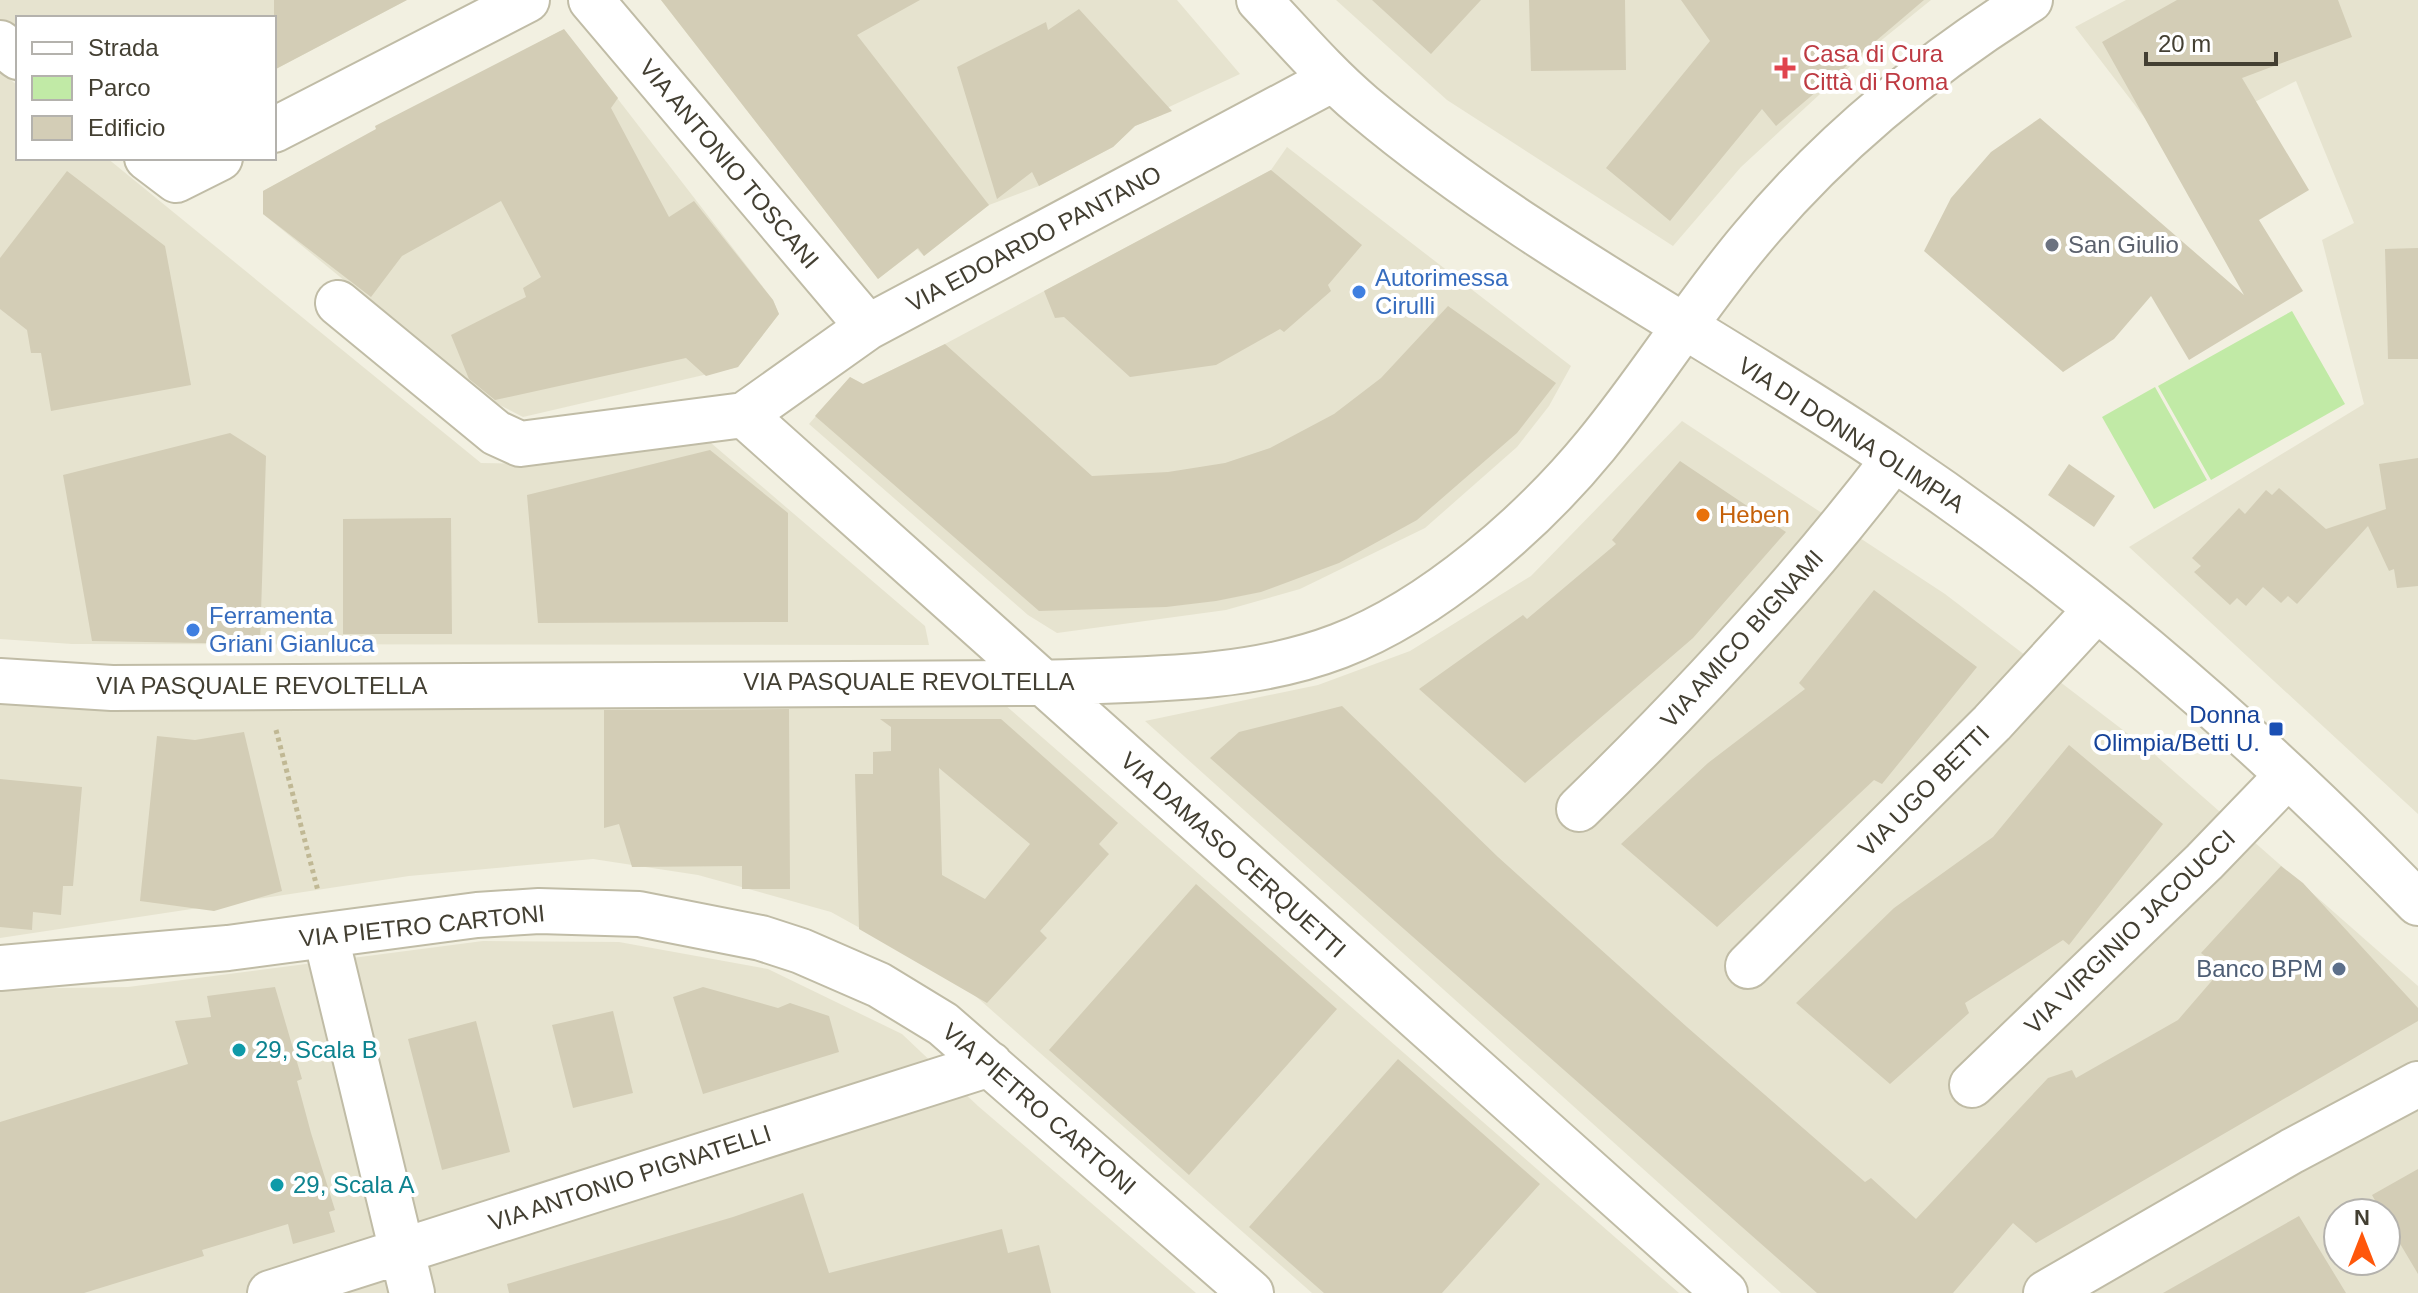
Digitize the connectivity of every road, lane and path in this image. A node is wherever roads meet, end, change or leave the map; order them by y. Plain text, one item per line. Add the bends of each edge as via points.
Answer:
1 (527, 0) edge
2 (591, 0) edge
3 (1259, 0) edge
4 (2030, 0) edge
5 (0, 43) edge
6 (16, 55) edge
7 (1333, 79) junction
8 (276, 129) edge
9 (150, 160) edge
10 (216, 160) edge
11 (338, 303) dead end
12 (1684, 326) junction
13 (868, 327) junction
14 (744, 415) junction
15 (1894, 459) junction
16 (2096, 610) junction
17 (0, 681) edge
18 (1039, 683) junction
19 (273, 719) dead end
20 (2287, 776) junction
21 (1579, 809) dead end
22 (317, 886) dead end
23 (2418, 903) edge
24 (326, 937) junction
25 (1748, 966) dead end
26 (0, 968) edge
27 (990, 1064) junction
28 (2418, 1084) edge
29 (1972, 1085) dead end
30 (401, 1250) junction
31 (2063, 1289) edge
32 (270, 1293) edge
33 (412, 1293) edge
34 (1251, 1293) edge
35 (1725, 1293) edge

1 - 8 street
2 - 13 street, VIA ANTONIO TOSCANI
3 - 7 street, VIA DI DONNA OLIMPIA
4 - 12 street, VIA PASQUALE REVOLTELLA via 1954,50 1838,148 1751,239
5 - 6 street
7 - 12 street, VIA DI DONNA OLIMPIA via 1485,199
7 - 13 street, VIA EDOARDO PANTANO
9 - 10 street via 176,180
11 - 14 street via 496,433 520,444
12 - 15 street, VIA DI DONNA OLIMPIA
12 - 18 street, VIA PASQUALE REVOLTELLA via 1574,470 1494,547 1408,611 1339,646 1263,667 1184,677
13 - 14 street, VIA EDOARDO PANTANO
14 - 18 street, VIA DAMASO CERQUETTI
15 - 16 street, VIA DI DONNA OLIMPIA
15 - 21 street, VIA AMICO BIGNAMI via 1812,563 1692,698
16 - 20 street, VIA DI DONNA OLIMPIA
16 - 25 street, VIA UGO BETTI via 1992,723
17 - 18 street, VIA PASQUALE REVOLTELLA via 112,688
18 - 35 street, VIA DAMASO CERQUETTI
19 - 22 path
20 - 23 street, VIA DI DONNA OLIMPIA
20 - 29 street, VIA VIRGINIO JACOUCCI
24 - 26 street, VIA PIETRO CARTONI
24 - 27 street, VIA PIETRO CARTONI via 539,911 639,914 715,927 801,951 879,985 943,1024
24 - 30 street
27 - 30 street, VIA ANTONIO PIGNATELLI
27 - 34 street, VIA PIETRO CARTONI
28 - 31 street
30 - 32 street, VIA ANTONIO PIGNATELLI
30 - 33 street

